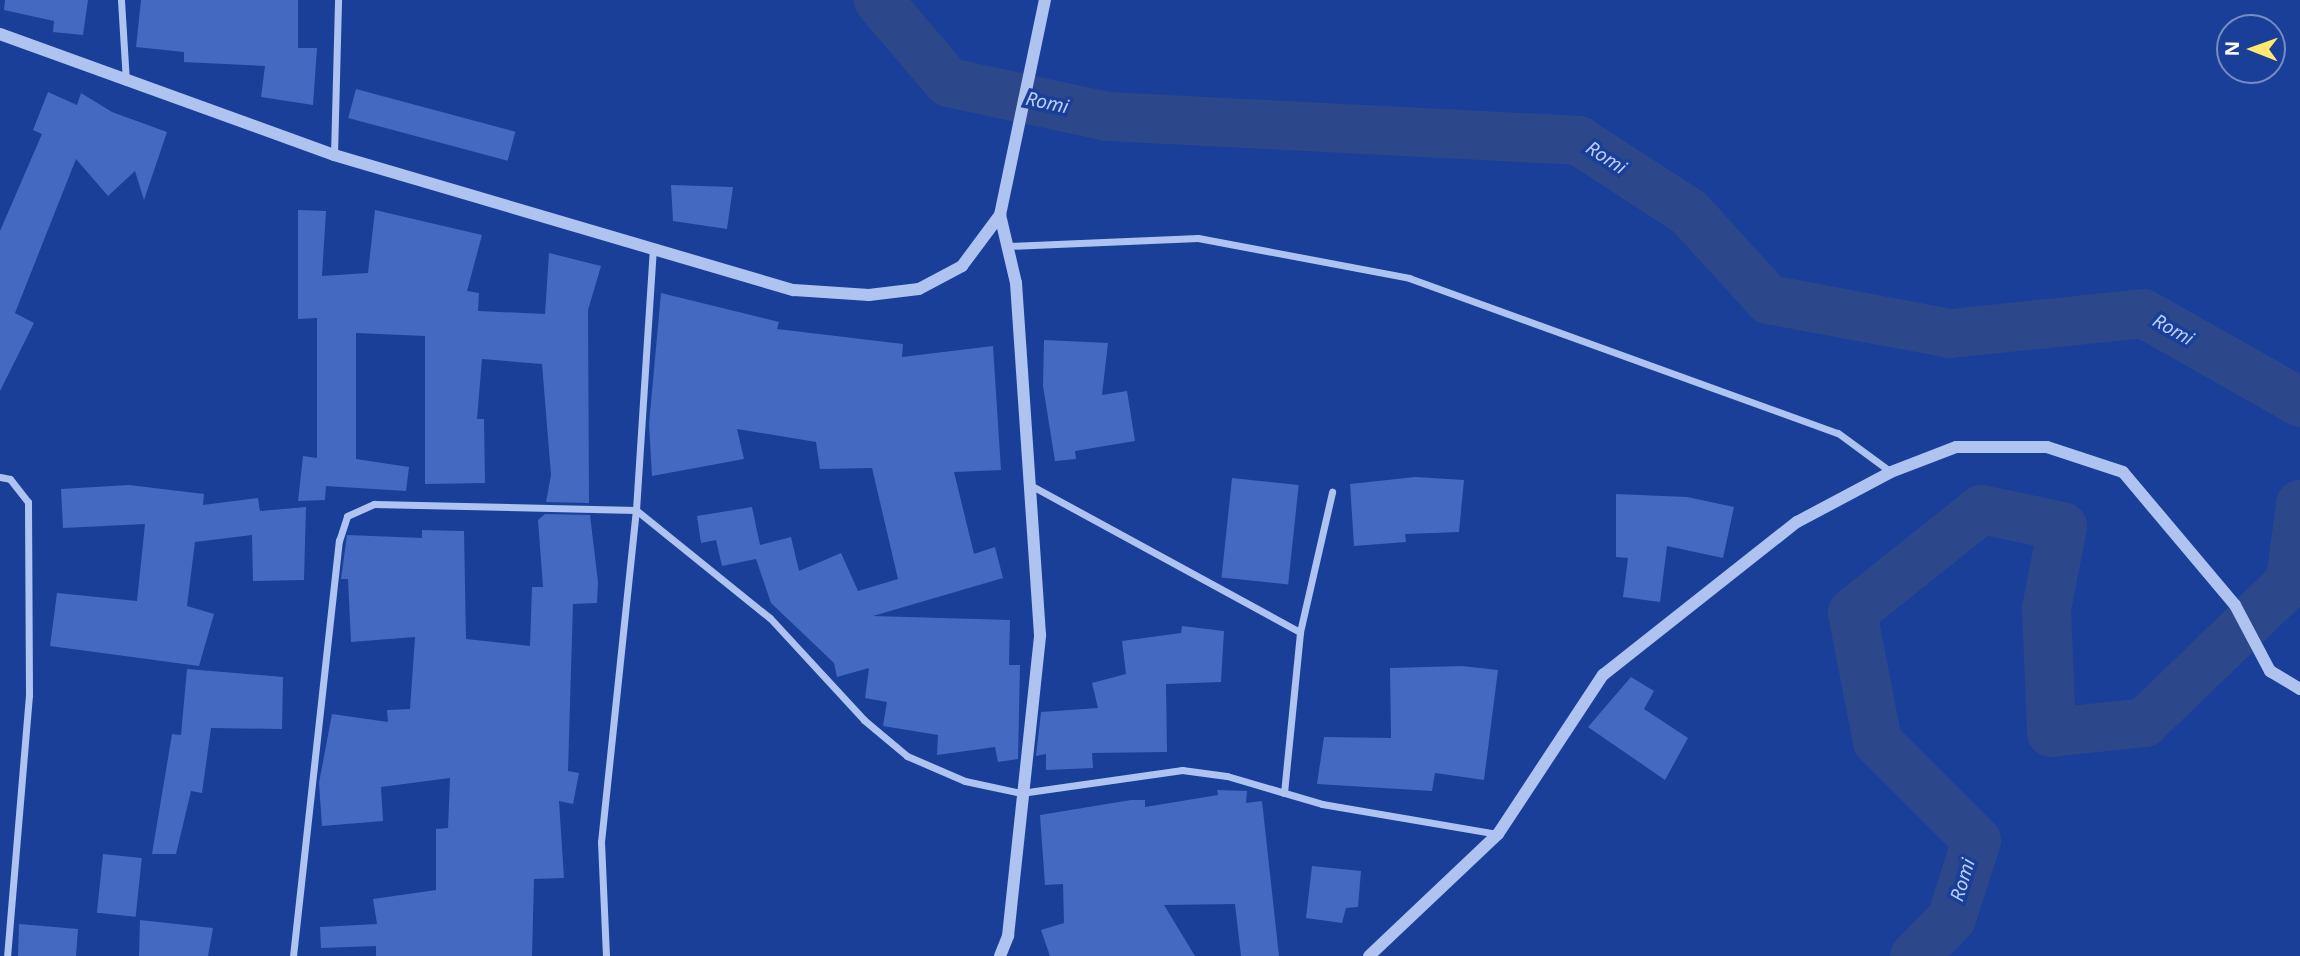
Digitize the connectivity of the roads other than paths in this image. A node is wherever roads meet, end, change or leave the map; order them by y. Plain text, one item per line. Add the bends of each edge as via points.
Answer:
1 (121, 0) edge
2 (338, 0) edge
3 (1045, 0) edge
4 (0, 34) edge
5 (127, 82) junction
6 (334, 155) junction
7 (1000, 215) junction
8 (1008, 246) junction
9 (653, 248) junction
10 (1891, 472) junction
11 (0, 477) edge
12 (1032, 485) junction
13 (1332, 492) dead end
14 (636, 510) junction
15 (1300, 632) junction
16 (2300, 689) edge
17 (1021, 793) junction
18 (1284, 793) junction
19 (1498, 834) junction
20 (6, 956) edge
21 (293, 956) edge
22 (606, 956) edge
23 (1000, 956) edge
24 (1369, 956) edge

1 - 5 street
2 - 6 street
3 - 7 street via 1008,159
4 - 5 street
5 - 6 street
6 - 9 street
7 - 8 street
7 - 9 street via 962,266 919,289 869,295 794,290
8 - 10 street via 1198,239 1409,278 1838,433
8 - 12 street
9 - 14 street
10 - 16 street via 1956,447 2047,447 2123,472 2235,605 2270,671
10 - 19 street via 1797,523 1603,675
11 - 20 street via 10,479 28,502 29,695
12 - 15 street
12 - 17 street via 1040,635
13 - 15 street
14 - 17 street via 770,618 864,720 907,756 965,781
14 - 21 street via 374,504 347,516 339,541
14 - 22 street via 601,842
15 - 18 street
17 - 18 street via 1182,770
17 - 23 street via 1008,936
18 - 19 street
19 - 24 street

